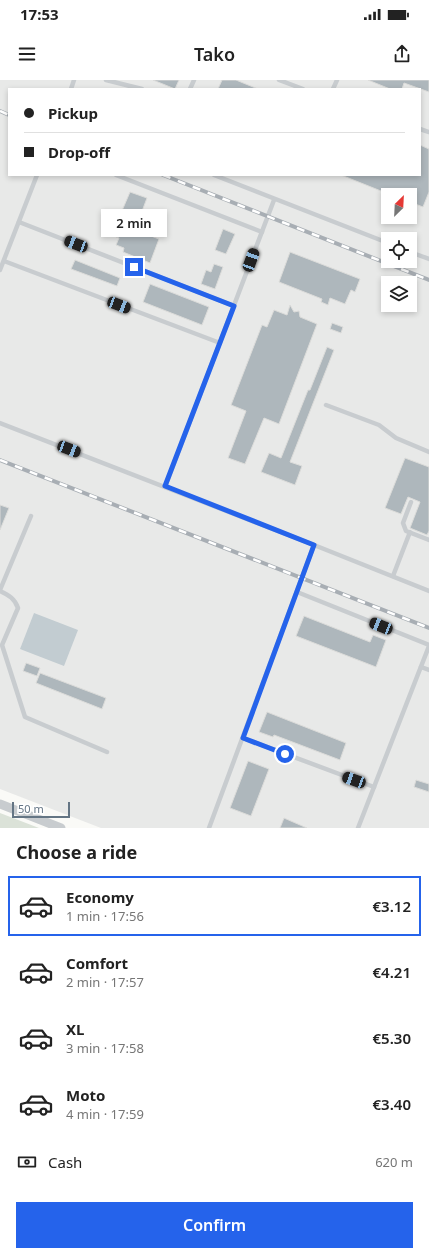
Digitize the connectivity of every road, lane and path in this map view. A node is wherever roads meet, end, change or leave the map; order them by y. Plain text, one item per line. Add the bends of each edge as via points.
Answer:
1 (106, 80) edge
2 (279, 80) edge
3 (138, 88) edge
4 (300, 88) edge
5 (37, 176) edge
6 (119, 176) edge
7 (216, 176) edge
8 (274, 200) junction
9 (19, 222) junction
10 (262, 232) junction
11 (381, 240) edge
12 (417, 255) edge
13 (429, 259) edge
14 (4, 261) junction
15 (0, 270) edge
16 (234, 306) junction
17 (220, 343) junction
18 (326, 404) dead end
19 (0, 423) edge
20 (429, 452) edge
21 (165, 486) junction
22 (411, 502) dead end
23 (31, 516) dead end
24 (410, 532) junction
25 (429, 540) edge
26 (314, 545) junction
27 (393, 576) junction
28 (0, 590) edge
29 (429, 591) edge
30 (297, 592) junction
31 (429, 646) edge
32 (421, 667) junction
33 (429, 670) edge
34 (243, 738) junction
35 (107, 752) dead end
36 (374, 787) junction
37 (0, 804) edge
38 (61, 828) edge
39 (208, 828) edge
40 (358, 828) edge

1 - 3 lane
2 - 4 lane
5 - 9 lane
6 - 10 lane
7 - 8 lane
8 - 10 lane
8 - 11 lane
9 - 14 lane
9 - 16 lane
10 - 16 lane
12 - 13 lane
14 - 15 lane
14 - 17 lane
16 - 17 lane
17 - 21 lane
18 - 20 lane via 379,425 396,438
19 - 21 lane
21 - 26 lane
22 - 24 lane via 403,523
23 - 28 lane
24 - 25 lane
24 - 27 lane
26 - 27 lane
26 - 30 lane
27 - 29 lane
28 - 35 lane via 10,596 18,608 2,645 25,717
30 - 31 lane
30 - 34 lane
31 - 32 lane
32 - 33 lane
32 - 36 lane
34 - 36 lane
34 - 39 lane
36 - 40 lane
37 - 38 street

